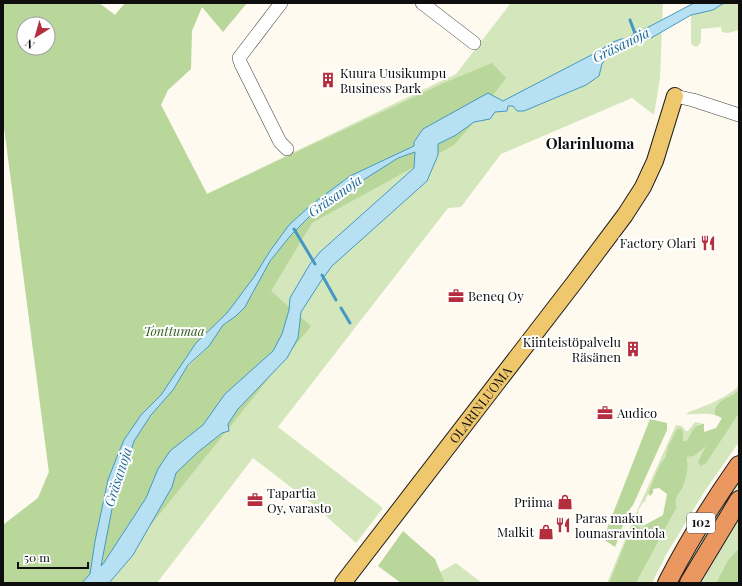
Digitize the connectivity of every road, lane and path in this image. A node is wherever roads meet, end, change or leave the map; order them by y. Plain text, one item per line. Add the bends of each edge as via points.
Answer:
1 (281, 3) edge
2 (422, 3) edge
3 (474, 43) dead end
4 (675, 96) joint
5 (739, 115) edge
6 (287, 149) dead end
7 (739, 465) edge
8 (739, 500) edge
9 (343, 583) edge
10 (667, 583) edge
11 (689, 583) edge

1 - 6 street via 239,58 280,142
2 - 3 street
4 - 5 street
4 - 9 main road, OLARINLUOMA via 655,161 643,187 625,215
7 - 10 highway, 102
8 - 11 highway, 102

